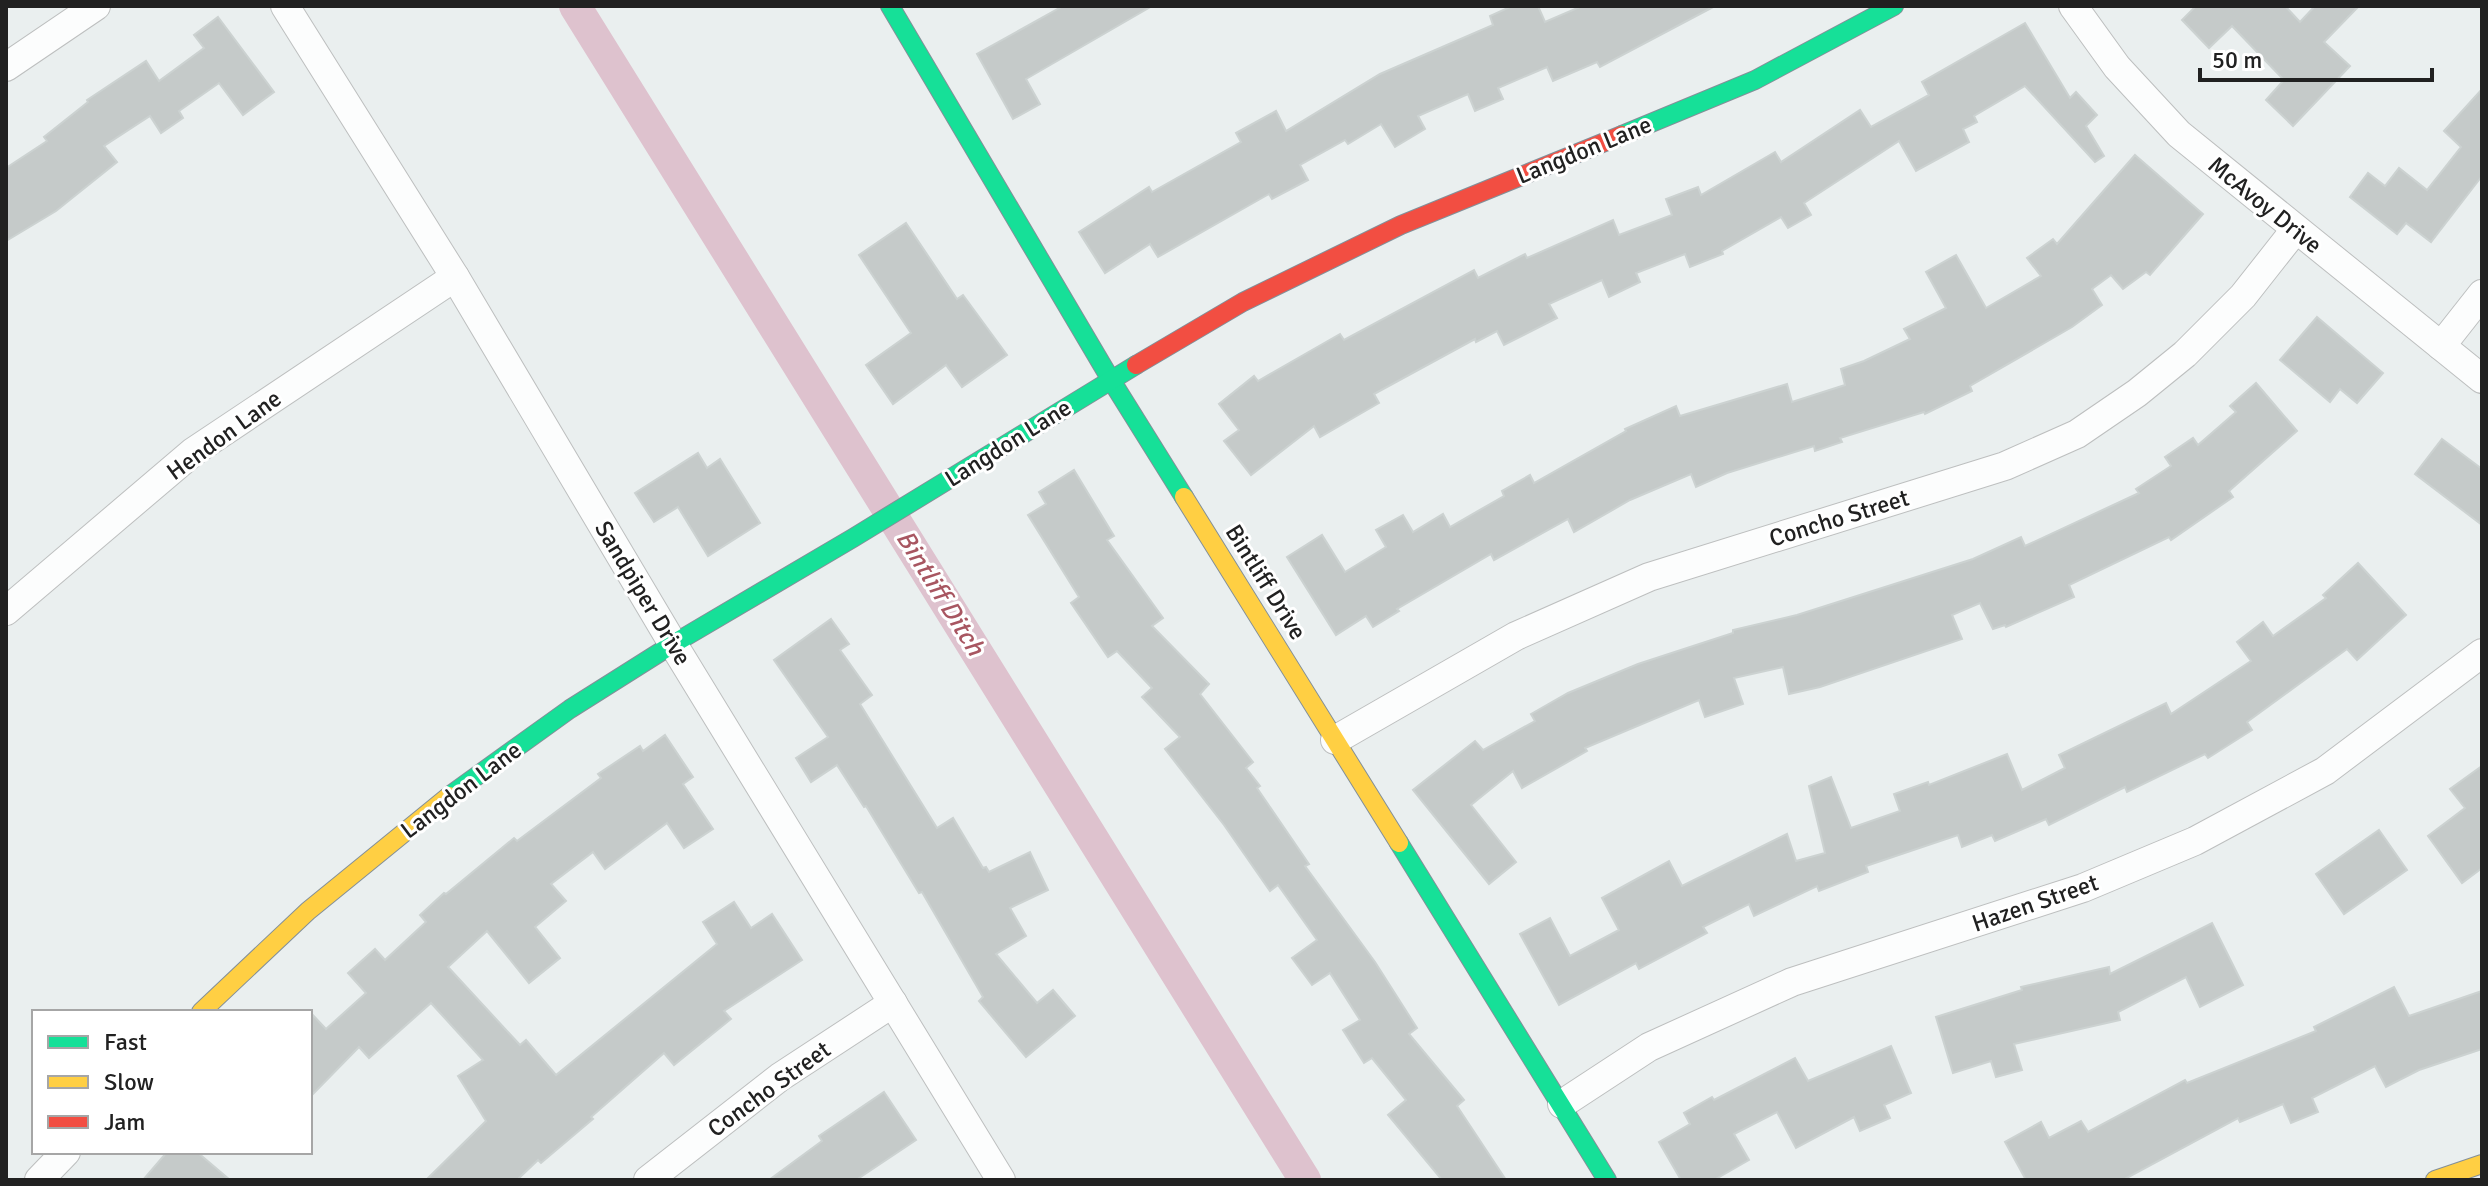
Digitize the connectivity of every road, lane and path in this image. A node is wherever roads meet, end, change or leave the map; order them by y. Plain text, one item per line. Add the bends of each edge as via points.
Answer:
1 (96, 6) edge
2 (285, 6) edge
3 (1894, 6) edge
4 (2073, 6) edge
5 (896, 8) edge
6 (6, 67) edge
7 (2295, 230) junction
8 (455, 277) junction
9 (2482, 294) edge
10 (2441, 346) junction
11 (2482, 379) edge
12 (1111, 380) junction
13 (6, 611) edge
14 (673, 644) junction
15 (2482, 653) edge
16 (1335, 740) junction
17 (893, 1003) junction
18 (203, 1010) edge
19 (1562, 1104) junction
20 (64, 1154) edge
21 (2482, 1164) edge
22 (39, 1180) edge
23 (648, 1180) edge
24 (1001, 1180) edge
25 (1607, 1180) edge
26 (2435, 1180) edge

1 - 6 street
2 - 8 street, Sandpiper Drive
3 - 12 street, Langdon Lane via 1755,80 1401,225 1243,302
4 - 7 street, McAvoy Drive via 2117,67 2179,134
5 - 12 street, Bintliff Drive
7 - 10 street, McAvoy Drive
7 - 16 street, Concho Street via 2243,296 2185,354 2077,434 2005,466 1649,577 1516,636
8 - 13 street, Hendon Lane via 193,452
8 - 14 street, Sandpiper Drive
9 - 10 street
10 - 11 street, McAvoy Drive
12 - 14 street, Langdon Lane
12 - 16 street, Bintliff Drive
14 - 17 street, Sandpiper Drive
14 - 18 street, Langdon Lane via 570,709 438,804 308,911
15 - 19 street, Hazen Street via 2325,771 2195,841 2083,888 1792,982 1649,1047
16 - 19 street, Bintliff Drive
17 - 23 street, Concho Street via 780,1077
17 - 24 street, Sandpiper Drive
19 - 25 street, Bintliff Drive
20 - 22 street
21 - 26 street

